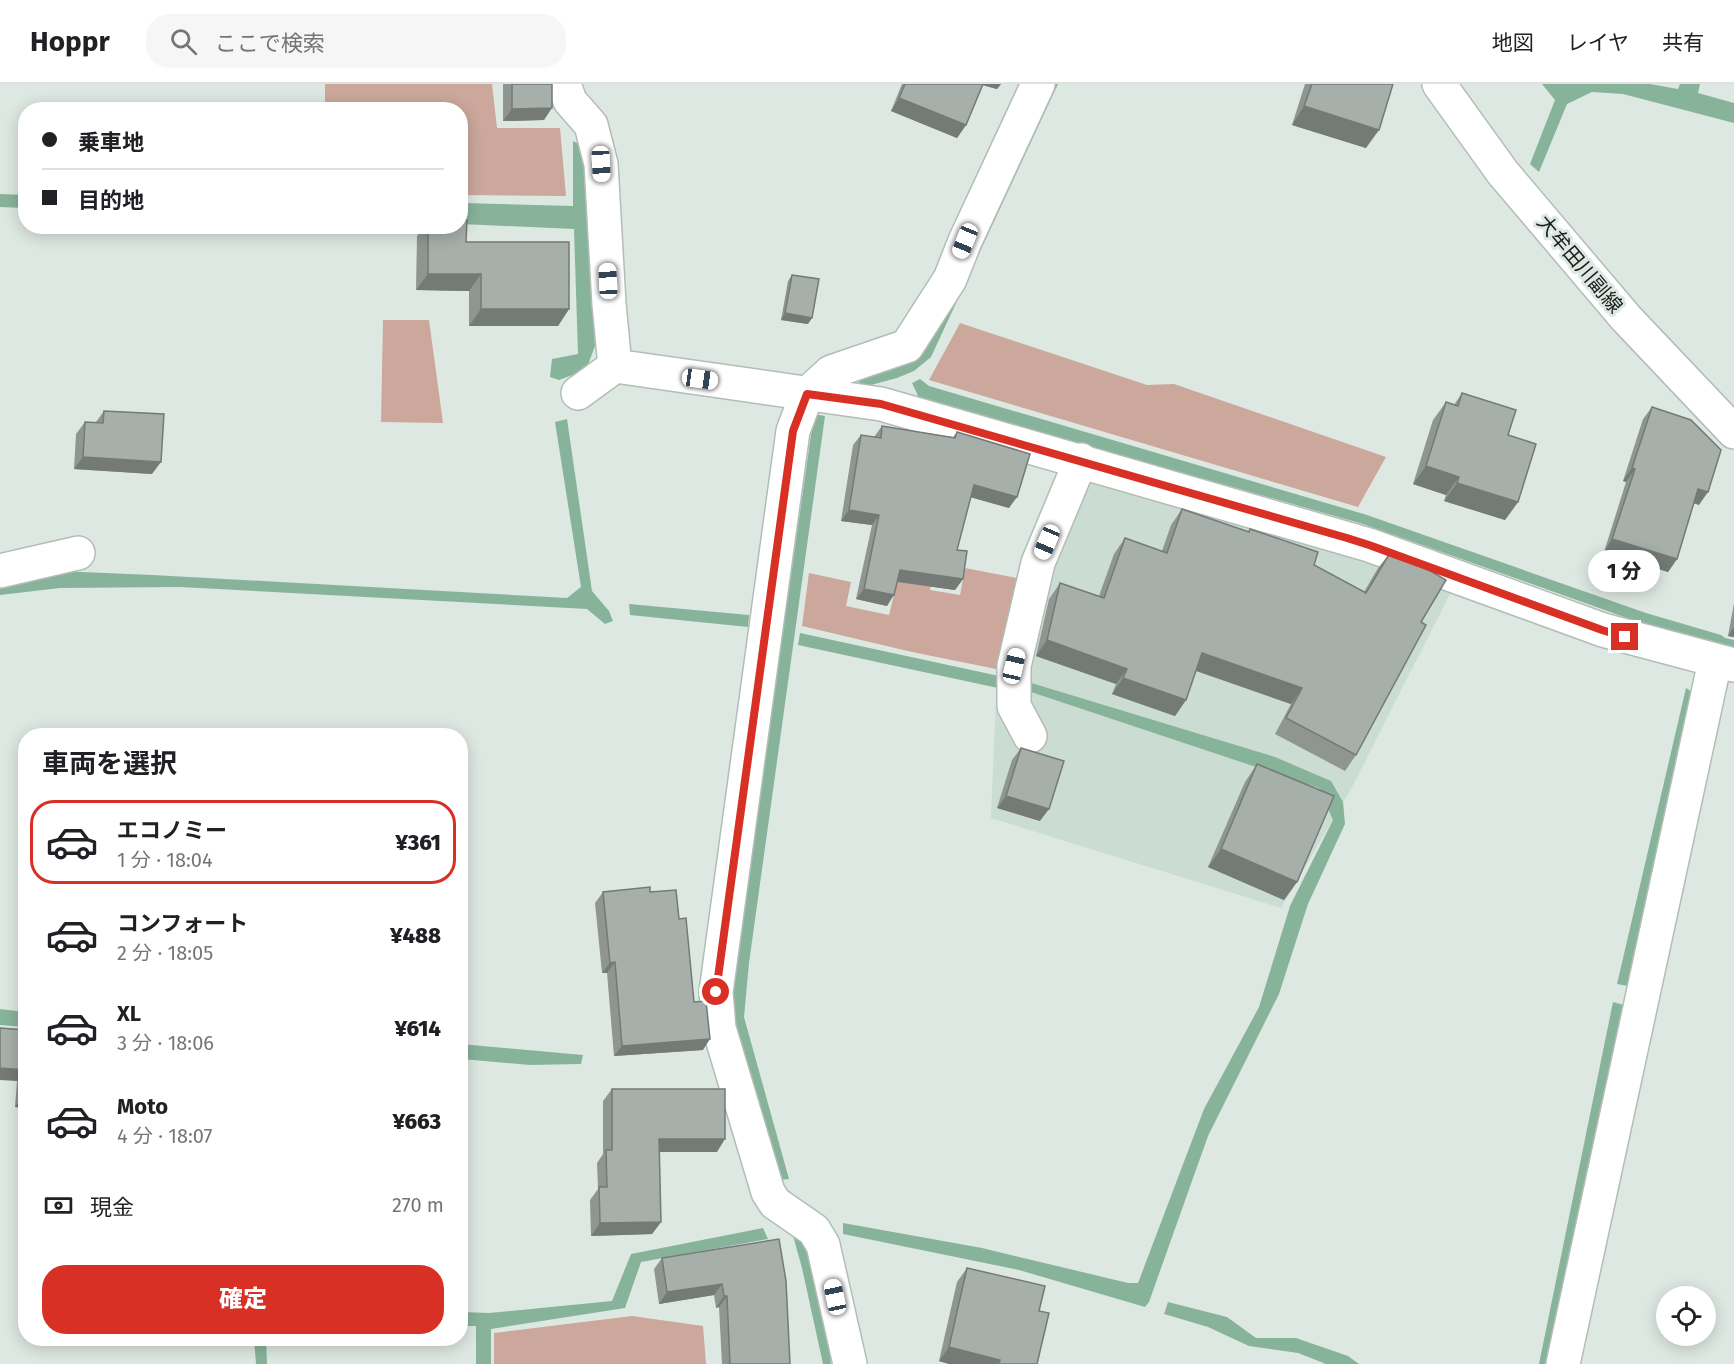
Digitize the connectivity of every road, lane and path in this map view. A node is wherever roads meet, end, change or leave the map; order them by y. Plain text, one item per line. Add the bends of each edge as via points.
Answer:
1 (564, 84) edge
2 (1038, 84) edge
3 (1439, 84) edge
4 (615, 366) junction
5 (578, 393) dead end
6 (807, 394) junction
7 (1734, 432) edge
8 (1081, 460) junction
9 (78, 553) dead end
10 (0, 571) edge
11 (1724, 663) edge
12 (1030, 736) dead end
13 (850, 1364) edge
14 (1563, 1364) edge

1 - 4 street via 570,101 591,125 601,164
2 - 6 street via 950,279 907,346 831,372
3 - 7 street, 大牟田川副線 via 1503,173 1595,282
4 - 5 street
4 - 6 street
6 - 8 street via 881,404
6 - 13 street via 793,431 716,992 719,1028 768,1192 775,1203 814,1230 823,1245
8 - 11 street via 1369,545 1602,630
8 - 12 street via 1038,563 1014,666 1014,706
9 - 10 street
11 - 14 street

